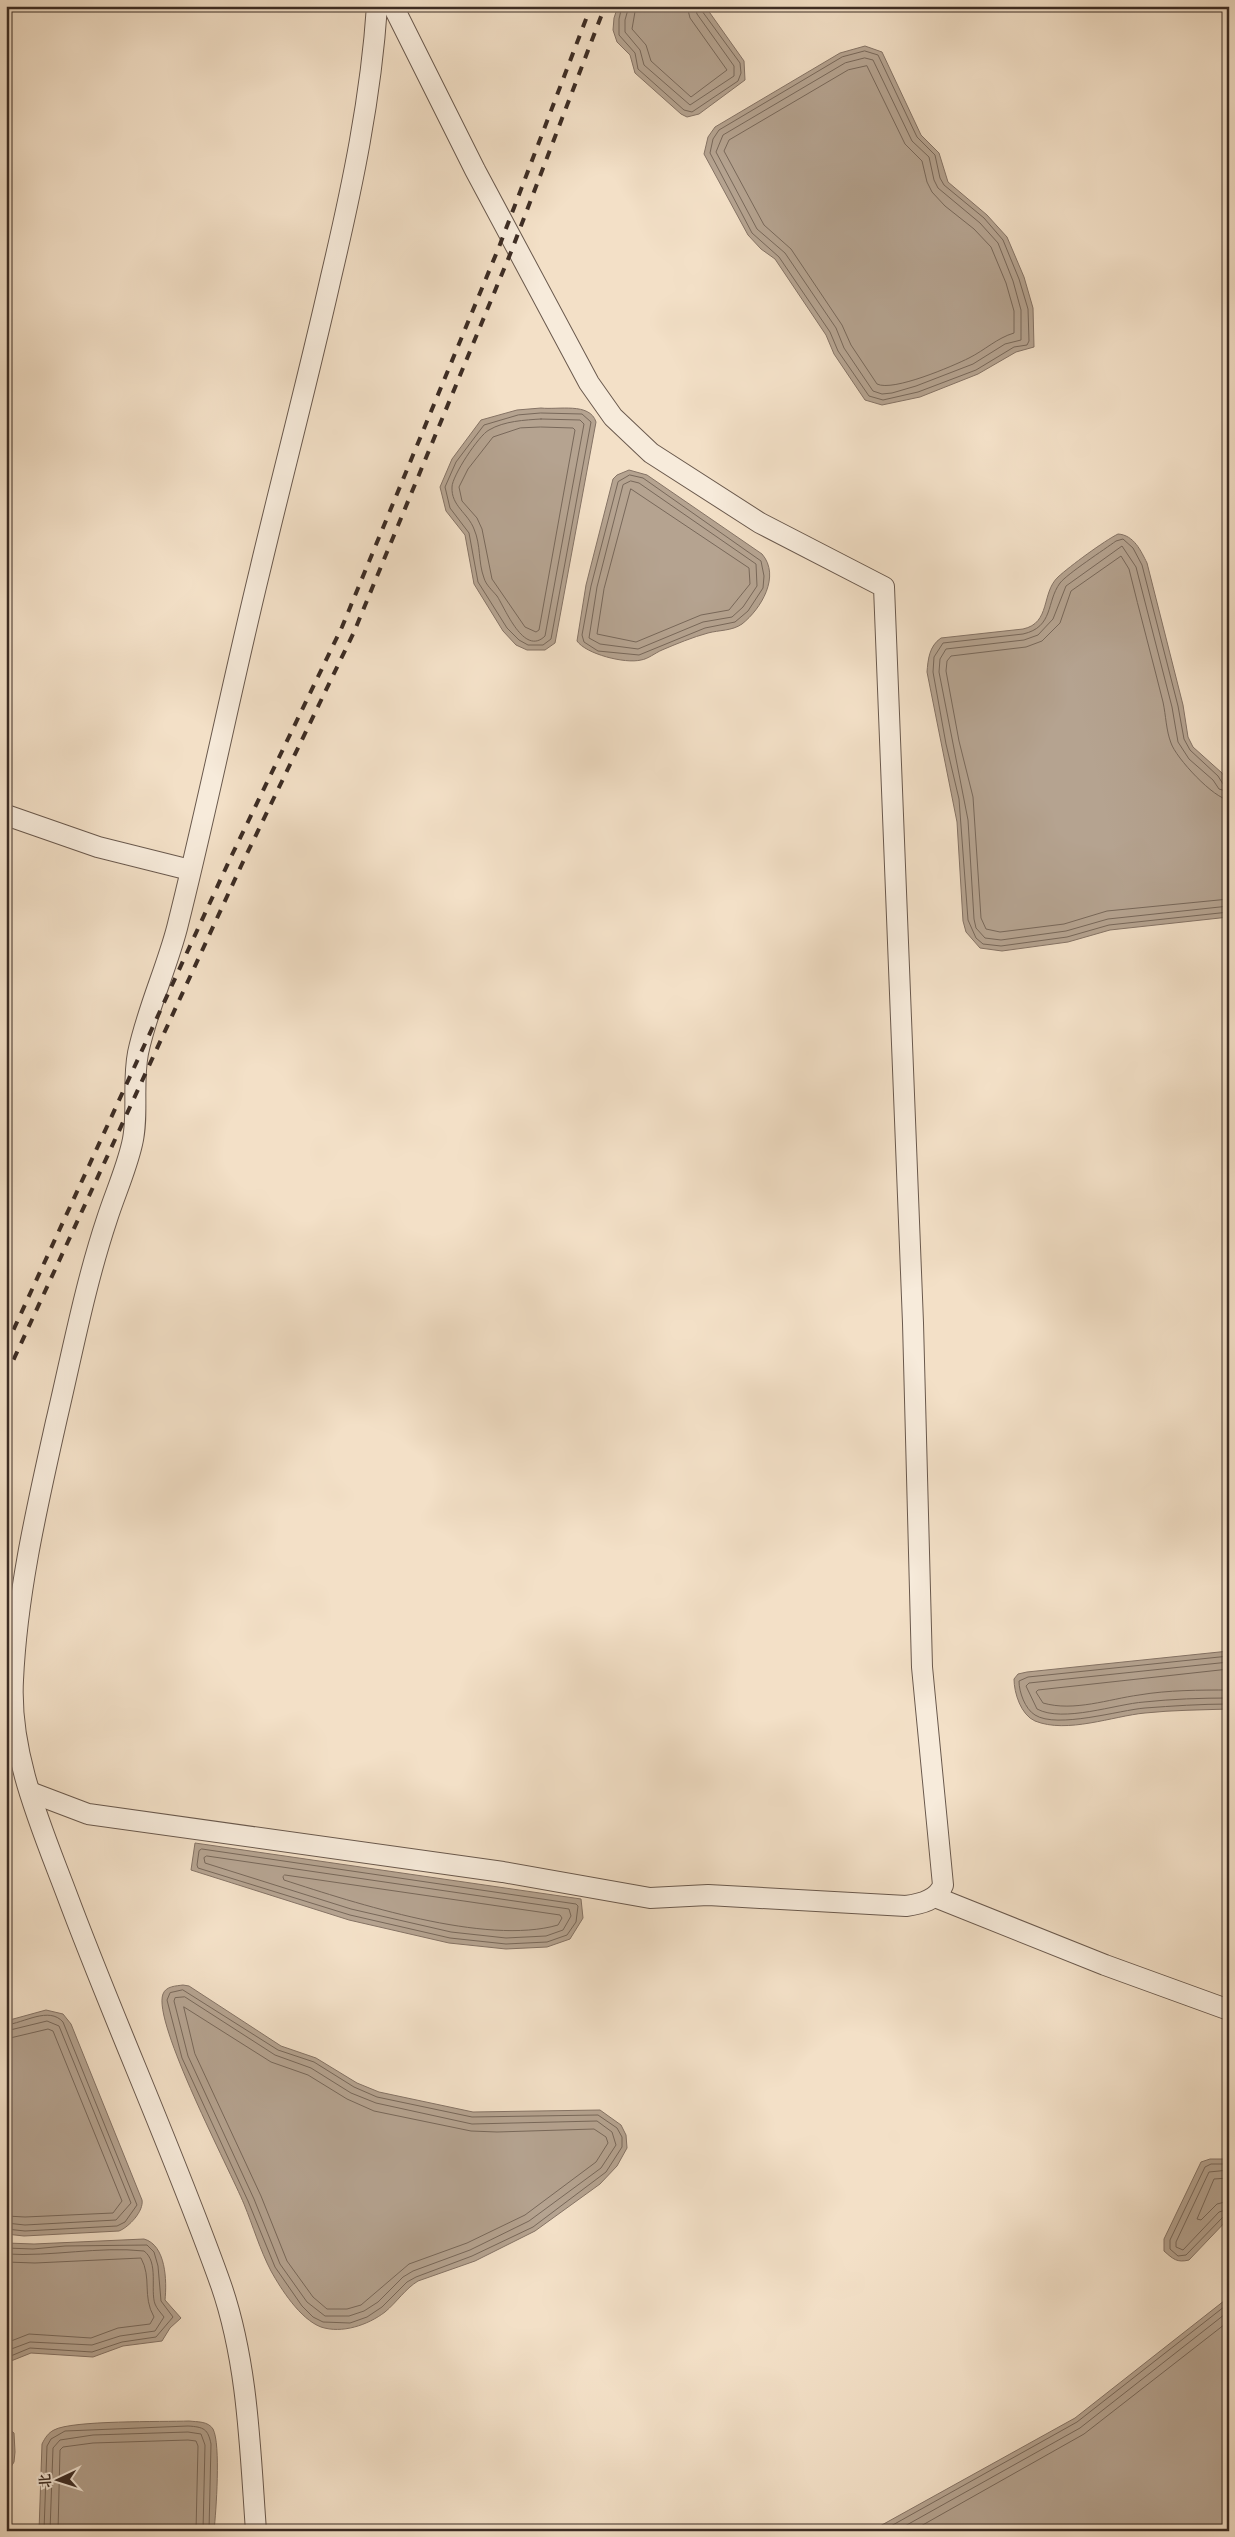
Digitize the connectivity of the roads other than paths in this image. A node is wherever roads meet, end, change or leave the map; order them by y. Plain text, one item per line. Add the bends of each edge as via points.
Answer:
1 (377, 6) edge
2 (393, 6) edge
3 (6, 815) edge
4 (190, 870) junction
5 (30, 1792) junction
6 (935, 1897) junction
7 (1229, 2010) edge
8 (256, 2531) edge

1 - 4 street via 373,62 352,188
2 - 6 street via 589,383 613,417 651,453 760,523 884,587 913,1322 922,1666 943,1880 942,1889
3 - 4 street via 98,847
4 - 5 street via 174,939 139,1047 134,1140 107,1217 32,1527 16,1638 12,1707 16,1744
5 - 6 street via 88,1814 503,1872 650,1898 708,1895 906,1906
5 - 8 street via 96,1973 189,2201 230,2316 245,2399
6 - 7 street

